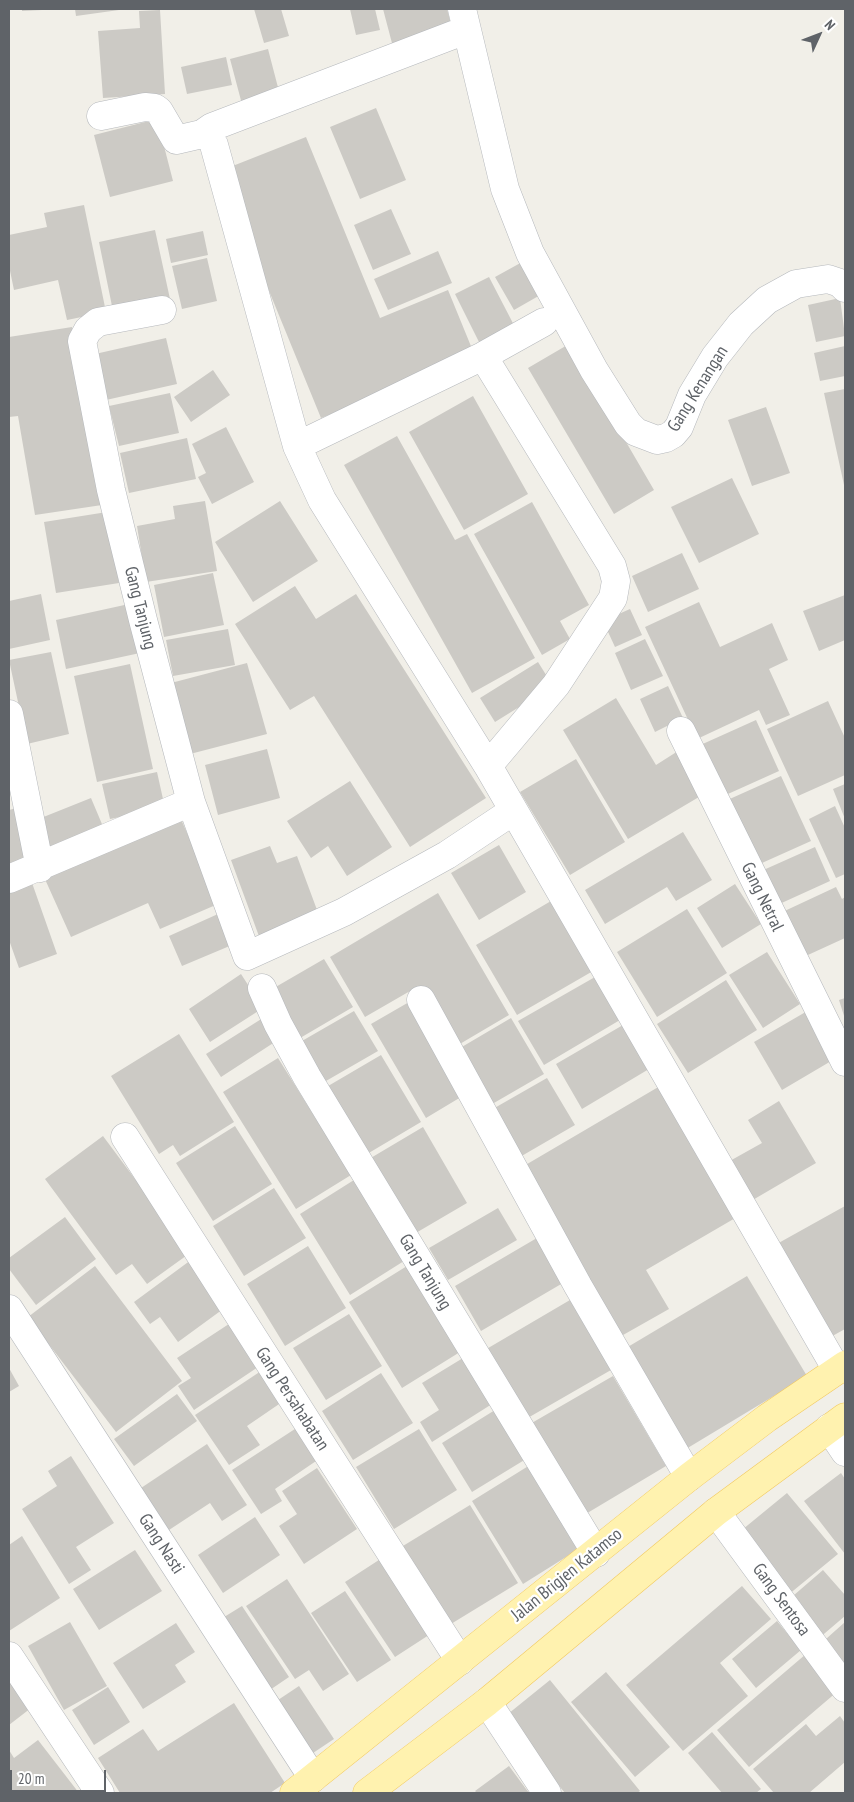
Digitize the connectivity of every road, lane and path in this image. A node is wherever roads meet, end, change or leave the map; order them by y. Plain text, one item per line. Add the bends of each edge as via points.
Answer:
1 (464, 20) edge
2 (102, 116) dead end
3 (214, 145) dead end
4 (845, 288) edge
5 (162, 310) dead end
6 (554, 319) junction
7 (483, 356) junction
8 (297, 446) junction
9 (9, 714) edge
10 (681, 731) dead end
11 (488, 766) junction
12 (191, 802) junction
13 (513, 812) junction
14 (40, 868) junction
15 (9, 879) edge
16 (262, 988) dead end
17 (421, 1000) dead end
18 (845, 1062) edge
19 (124, 1138) dead end
20 (9, 1309) edge
21 (841, 1367) edge
22 (837, 1422) edge
23 (845, 1452) edge
24 (689, 1477) junction
25 (716, 1512) junction
26 (596, 1553) junction
27 (9, 1656) edge
28 (460, 1661) junction
29 (845, 1688) edge
30 (487, 1702) junction
31 (303, 1786) edge
32 (100, 1793) edge
33 (367, 1793) edge
34 (547, 1793) edge

1 - 2 street via 202,134 176,140 155,108
1 - 6 street via 505,189
3 - 8 street
4 - 6 street, Gang Kenangan via 828,279 796,284 767,300 741,324 715,357 692,395 679,427 666,438 657,440 644,436 628,424
5 - 12 street, Gang Tanjung via 98,322 82,341 111,490
6 - 7 street
7 - 8 street
7 - 11 street via 612,566 616,580 613,598 556,684
8 - 11 street via 322,500
9 - 14 street
10 - 18 street, Gang Netral
11 - 13 street
12 - 13 street, Gang Tanjung via 247,956 352,907 447,856
12 - 14 street
13 - 21 street
14 - 15 street
16 - 26 street, Gang Tanjung via 307,1077
17 - 24 street via 578,1286
19 - 28 street, Gang Persahabatan
20 - 31 street, Gang Nasti
21 - 24 main road, Jalan Brigjen Katamso
22 - 23 street
22 - 25 main road
24 - 26 main road, Jalan Brigjen Katamso
25 - 29 street, Gang Sentosa
25 - 30 main road
26 - 28 main road, Jalan Brigjen Katamso
27 - 32 street
28 - 31 main road, Jalan Brigjen Katamso
30 - 33 main road
30 - 34 street

